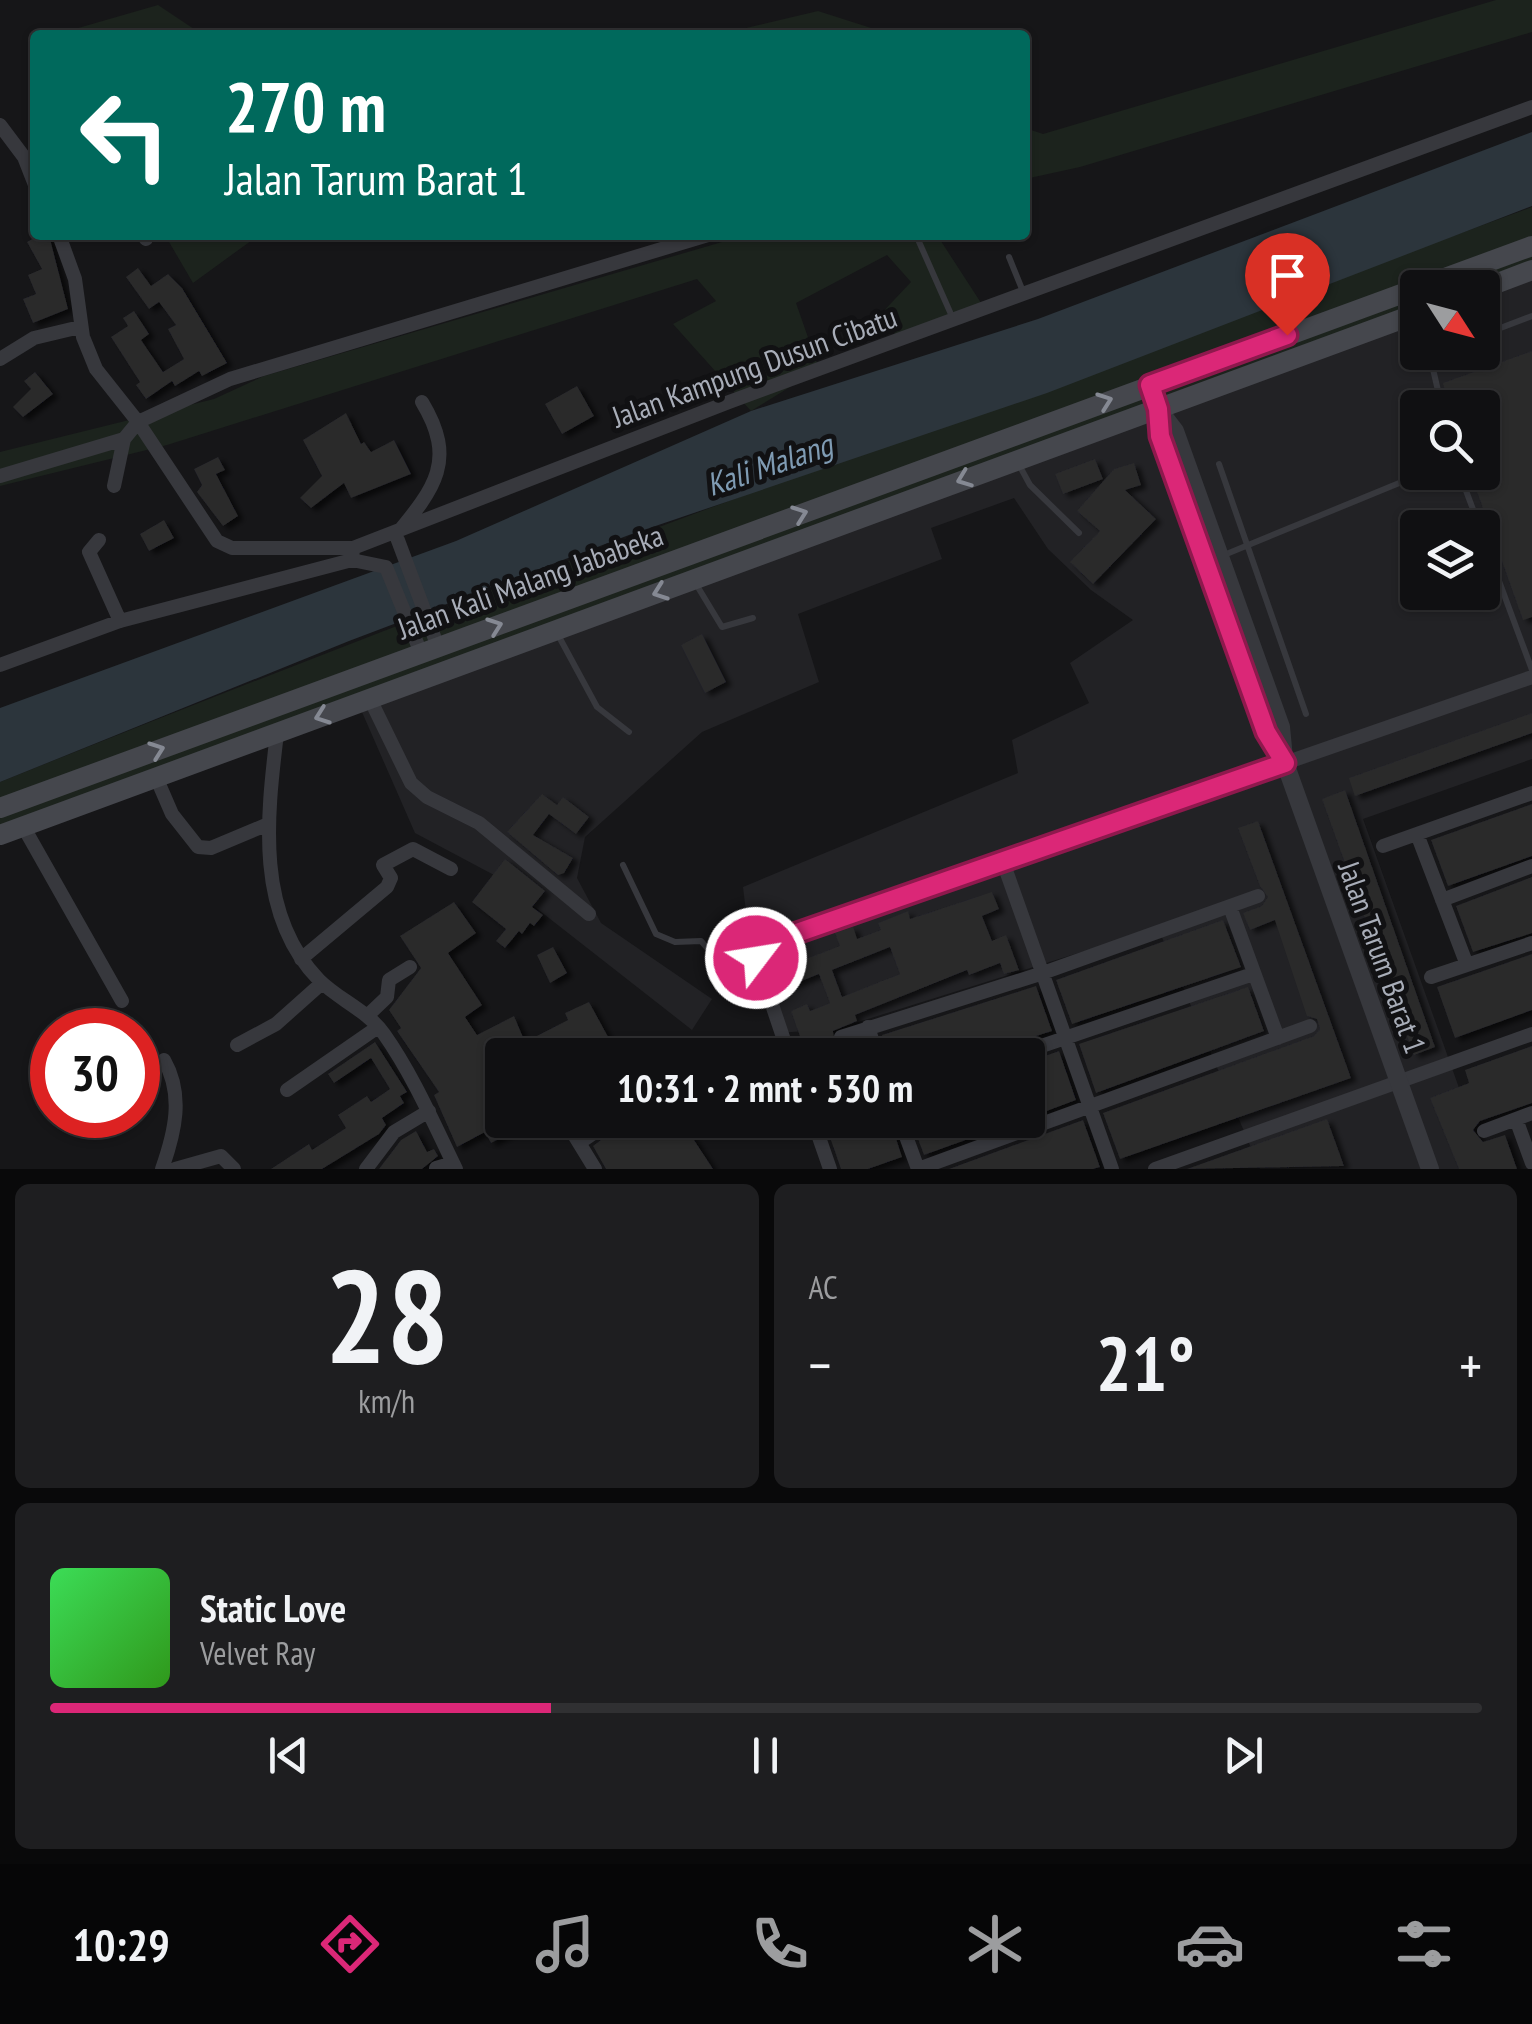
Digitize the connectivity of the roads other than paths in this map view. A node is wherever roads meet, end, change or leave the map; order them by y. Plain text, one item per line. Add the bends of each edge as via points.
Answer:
1 (1532, 106) edge
2 (0, 125) edge
3 (30, 172) edge
4 (61, 240) edge
5 (670, 240) edge
6 (918, 240) edge
7 (1532, 246) edge
8 (1009, 257) dead end
9 (1467, 270) edge
10 (1532, 270) edge
11 (1500, 282) edge
12 (1024, 295) junction
13 (1400, 295) edge
14 (1532, 316) edge
15 (1400, 320) edge
16 (954, 322) junction
17 (80, 328) junction
18 (1500, 328) edge
19 (0, 358) edge
20 (1150, 385) junction
21 (422, 402) dead end
22 (1158, 409) junction
23 (138, 422) junction
24 (124, 440) junction
25 (1016, 459) junction
26 (1219, 464) dead end
27 (0, 476) edge
28 (1400, 483) edge
29 (114, 486) dead end
30 (1079, 532) dead end
31 (396, 535) junction
32 (99, 540) dead end
33 (1248, 546) junction
34 (352, 554) junction
35 (1220, 556) junction
36 (694, 580) junction
37 (1500, 584) edge
38 (752, 618) dead end
39 (120, 621) junction
40 (556, 630) junction
41 (1532, 641) edge
42 (431, 644) junction
43 (1523, 645) junction
44 (0, 665) edge
45 (1532, 673) edge
46 (370, 699) junction
47 (1306, 714) dead end
48 (628, 732) dead end
49 (277, 733) junction
50 (1285, 763) junction
51 (113, 766) junction
52 (156, 778) junction
53 (122, 790) junction
54 (1532, 793) edge
55 (0, 808) edge
56 (266, 825) junction
57 (23, 826) junction
58 (1417, 834) junction
59 (0, 835) edge
60 (1383, 846) dead end
61 (1003, 862) junction
62 (622, 865) dead end
63 (1532, 866) edge
64 (451, 869) dead end
65 (1258, 896) dead end
66 (1442, 900) junction
67 (1230, 907) junction
68 (589, 914) dead end
69 (1532, 944) edge
70 (756, 958) junction
71 (300, 959) junction
72 (1467, 965) junction
73 (410, 967) dead end
74 (1040, 974) junction
75 (1253, 974) junction
76 (1432, 977) dead end
77 (322, 983) junction
78 (122, 1001) dead end
79 (372, 1021) junction
80 (1310, 1026) dead end
81 (868, 1028) junction
82 (1532, 1034) edge
83 (841, 1037) dead end
84 (783, 1038) edge
85 (872, 1038) edge
86 (1066, 1038) junction
87 (1278, 1038) junction
88 (237, 1044) dead end
89 (1045, 1045) edge
90 (164, 1060) dead end
91 (1398, 1082) junction
92 (287, 1090) dead end
93 (1090, 1106) junction
94 (428, 1111) junction
95 (1532, 1113) edge
96 (1516, 1119) junction
97 (1484, 1131) dead end
98 (576, 1138) edge
99 (586, 1138) edge
100 (819, 1138) edge
101 (907, 1138) edge
102 (579, 1143) junction
103 (1532, 1162) edge
104 (455, 1166) edge
105 (436, 1168) edge
106 (162, 1169) edge
107 (175, 1169) edge
108 (234, 1169) edge
109 (366, 1169) edge
110 (595, 1169) edge
111 (830, 1169) edge
112 (918, 1169) edge
113 (1112, 1169) edge
114 (1156, 1169) edge
115 (1430, 1169) edge

1 - 12 street, Jalan Kampung Dusun Cibatu
2 - 3 street
4 - 17 street via 75,278
5 - 23 street via 230,379
6 - 16 lane
7 - 9 main road, Jalan Kali Malang Jababeka
8 - 12 lane
10 - 11 main road
12 - 16 street, Jalan Kampung Dusun Cibatu
13 - 20 main road, Jalan Kali Malang Jababeka
14 - 18 lane
15 - 22 main road, Jalan Kali Malang Jababeka
16 - 31 street, Jalan Kampung Dusun Cibatu via 729,402
17 - 19 street via 34,338
17 - 23 street via 96,369
20 - 22 street, Jalan Tarum Barat 1
42 -> 20 main road, Jalan Kali Malang Jababeka
21 - 31 street via 439,430 442,451 430,492
22 - 25 main road, Jalan Kali Malang Jababeka
22 - 35 street, Jalan Tarum Barat 1 via 1175,430
22 - 50 street, Jalan Tarum Barat 1 via 1166,452 1266,732
23 - 24 street
23 - 34 street via 224,546
24 - 27 street
24 - 29 street
25 - 30 lane via 1030,485
25 -> 36 main road, Jalan Kali Malang Jababeka
26 - 33 lane
28 - 33 lane
31 - 34 street, Jalan Kampung Dusun Cibatu
31 - 42 street
32 - 39 street via 89,552
33 - 35 lane
33 - 47 lane
34 - 39 street, Jalan Kampung Dusun Cibatu
34 - 42 street via 386,566 410,628
35 - 50 street, Jalan Tarum Barat 1 via 1281,726
36 - 38 lane via 716,623 734,626
36 -> 40 main road, Jalan Kali Malang Jababeka
37 - 43 lane
39 - 44 street, Jalan Kampung Dusun Cibatu
40 - 46 main road, Jalan Kali Malang Jababeka
40 - 48 lane via 598,706
41 - 43 lane
51 -> 42 main road, Jalan Kali Malang Jababeka
43 - 45 lane
45 - 50 street
46 -> 49 main road, Jalan Kali Malang Jababeka
46 - 68 street via 411,783 478,823
49 - 52 main road, Jalan Kali Malang Jababeka
49 - 56 street
50 - 61 street
50 - 91 street, Jalan Tarum Barat 1
51 - 53 main road
51 - 55 main road, Jalan Kali Malang Jababeka
52 - 53 main road, Jalan Kali Malang Jababeka
52 - 56 street via 172,814 198,847
53 - 57 main road, Jalan Kali Malang Jababeka
54 - 58 street
56 - 71 street via 277,911
57 - 59 main road, Jalan Kali Malang Jababeka
57 - 78 street
58 - 60 street
58 - 66 street
61 - 70 street via 771,942
61 - 74 street
62 - 70 lane via 656,934 701,941 723,966
63 - 66 street
64 - 71 street via 412,848 386,861 387,887
65 - 67 street
66 - 72 street
67 - 74 street
67 - 75 street
69 - 72 street
70 - 84 street
71 - 77 street
72 - 76 street
73 - 79 street via 389,980
74 - 81 street
74 - 86 street
75 - 86 street
75 - 87 street
77 - 79 street
77 - 88 street via 276,1024
79 - 92 street
79 - 94 street
80 - 87 street
81 - 83 street
81 - 85 street
82 - 91 street
86 - 89 street
86 - 93 street
87 - 93 street
90 - 106 street via 177,1082 173,1136
91 - 114 street
91 - 115 street, Jalan Tarum Barat 1
93 - 112 street
93 - 113 street
94 - 104 street
94 - 109 street via 394,1132
95 - 96 street
96 - 97 street
96 - 103 street
98 - 102 street
99 - 102 street
100 - 111 street
101 - 112 street
102 - 110 street
104 - 105 street
107 - 108 street via 220,1156

